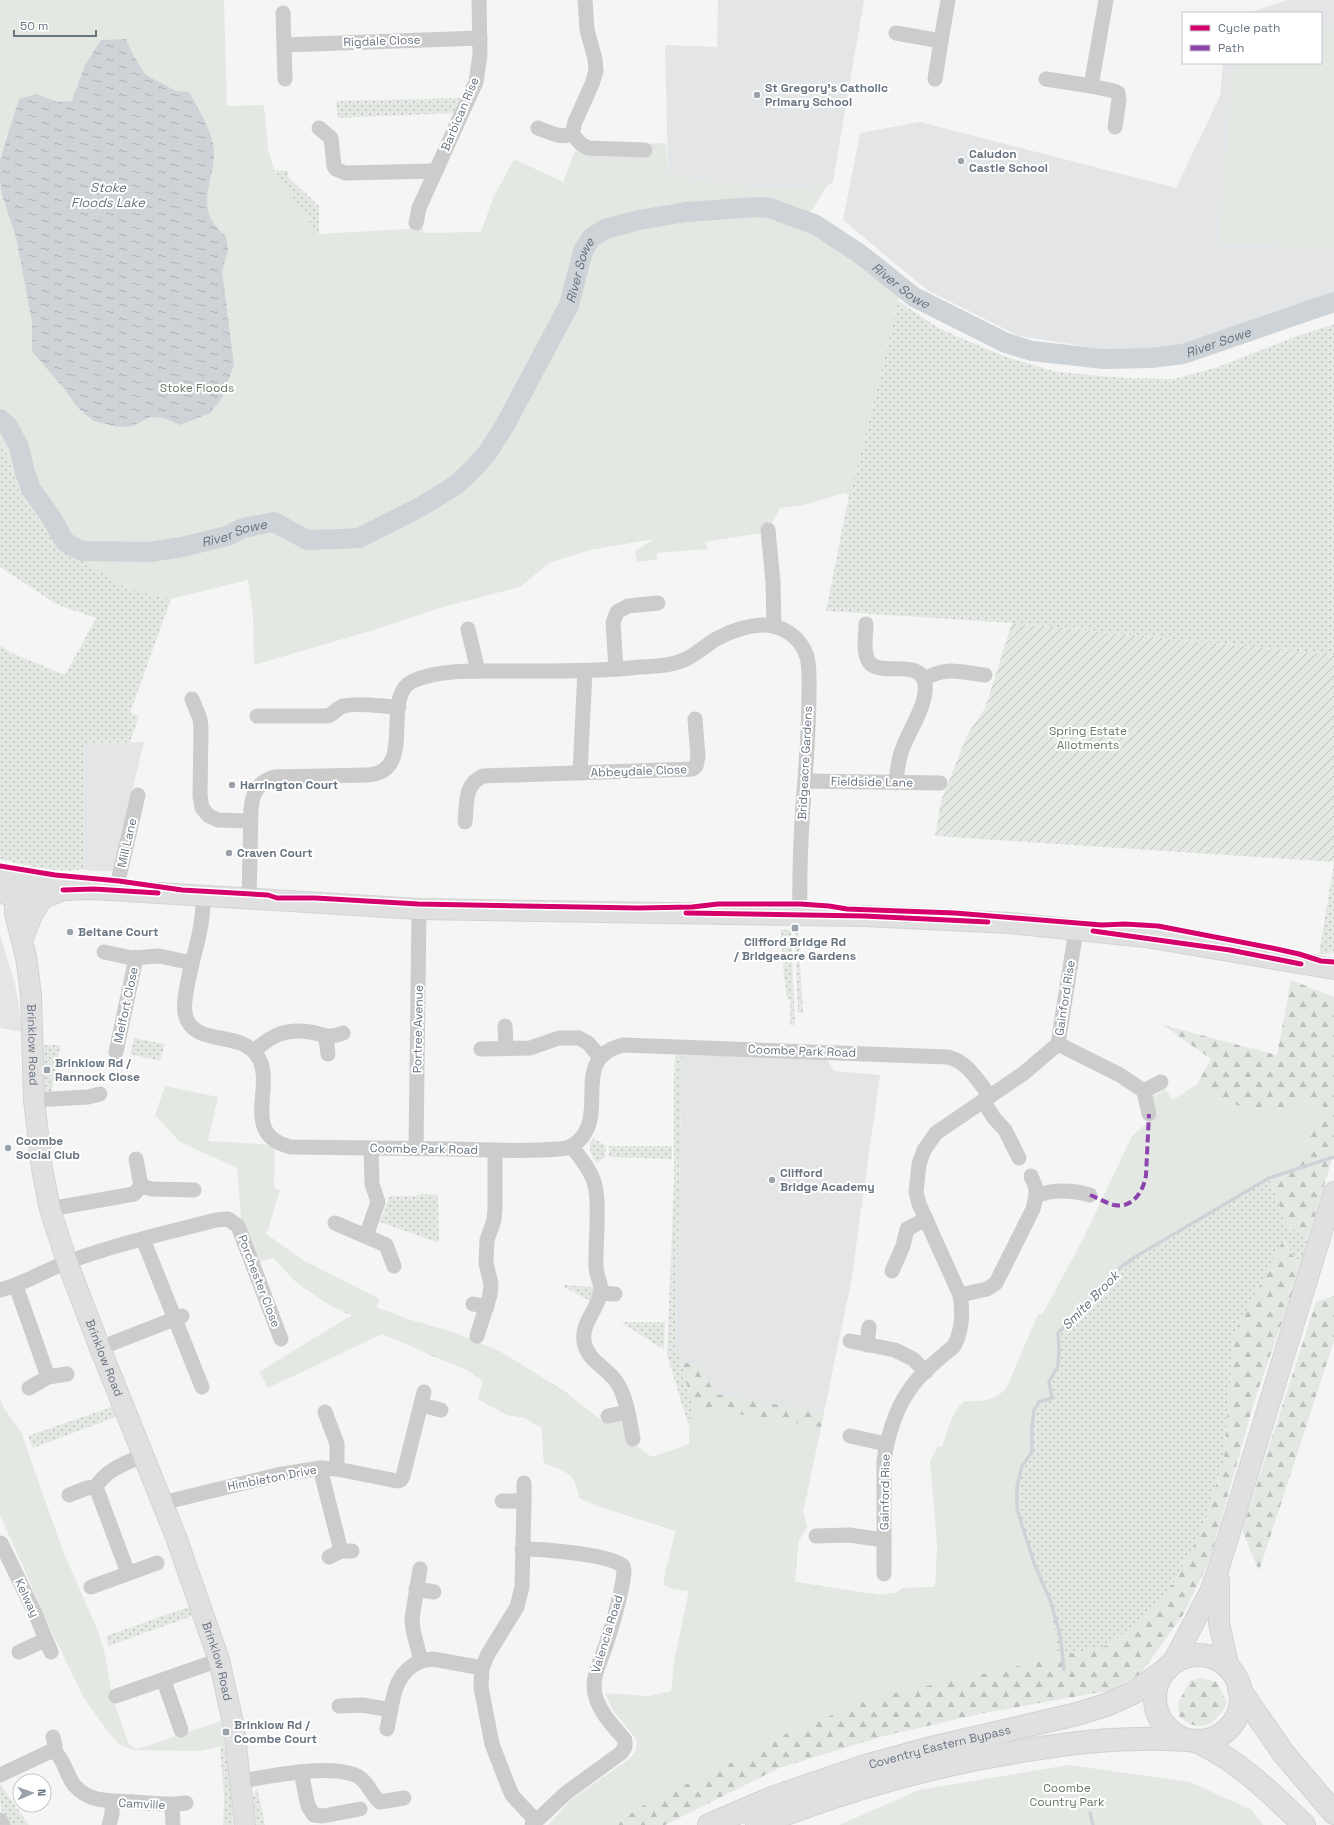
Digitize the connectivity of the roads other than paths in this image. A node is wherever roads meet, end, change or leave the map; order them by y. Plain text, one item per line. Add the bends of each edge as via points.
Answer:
1 (479, 0) edge
2 (585, 0) edge
3 (948, 0) edge
4 (1106, 0) edge
5 (283, 13) dead end
6 (896, 33) dead end
7 (480, 38) junction
8 (941, 41) junction
9 (284, 45) junction
10 (935, 78) dead end
11 (285, 79) dead end
12 (1046, 79) dead end
13 (1091, 86) junction
14 (1115, 127) dead end
15 (319, 128) dead end
16 (538, 128) dead end
17 (572, 134) junction
18 (645, 150) dead end
19 (436, 171) junction
20 (416, 223) dead end
21 (768, 530) dead end
22 (658, 603) dead end
23 (866, 624) dead end
24 (774, 626) junction
25 (468, 629) dead end
26 (616, 669) junction
27 (478, 671) junction
28 (585, 671) junction
29 (984, 675) dead end
30 (924, 679) junction
31 (192, 699) dead end
32 (399, 708) junction
33 (258, 716) dead end
34 (695, 718) dead end
35 (580, 773) junction
36 (805, 782) junction
37 (896, 783) junction
38 (940, 783) dead end
39 (138, 795) dead end
40 (250, 821) junction
41 (465, 822) dead end
42 (8, 888) edge
43 (62, 890) junction
44 (116, 890) junction
45 (204, 896) junction
46 (249, 899) junction
47 (42, 900) junction
48 (419, 909) junction
49 (800, 916) junction
50 (1076, 930) junction
51 (22, 940) junction
52 (104, 952) dead end
53 (136, 958) junction
54 (192, 963) junction
55 (1332, 970) edge
56 (505, 1026) dead end
57 (343, 1033) dead end
58 (326, 1038) junction
59 (1058, 1044) junction
60 (506, 1048) junction
61 (481, 1049) dead end
62 (254, 1050) junction
63 (116, 1052) dead end
64 (328, 1054) dead end
65 (600, 1057) junction
66 (1161, 1082) dead end
67 (1144, 1091) junction
68 (100, 1094) dead end
69 (986, 1098) junction
70 (34, 1100) junction
71 (1149, 1114) dead end
72 (571, 1146) junction
73 (371, 1148) junction
74 (416, 1149) junction
75 (495, 1150) junction
76 (1019, 1158) dead end
77 (136, 1159) dead end
78 (1031, 1176) dead end
79 (141, 1186) junction
80 (194, 1190) dead end
81 (1334, 1192) edge
82 (1090, 1195) dead end
83 (1036, 1196) junction
84 (50, 1209) junction
85 (926, 1219) junction
86 (335, 1223) dead end
87 (366, 1236) junction
88 (143, 1239) junction
89 (67, 1262) junction
90 (394, 1266) dead end
91 (892, 1271) dead end
92 (16, 1286) junction
93 (0, 1290) edge
94 (600, 1293) junction
95 (615, 1294) dead end
96 (960, 1295) junction
97 (179, 1317) junction
98 (869, 1327) dead end
99 (477, 1336) dead end
100 (281, 1339) dead end
101 (850, 1341) dead end
102 (867, 1345) junction
103 (100, 1348) junction
104 (926, 1372) junction
105 (67, 1374) dead end
106 (48, 1377) junction
107 (29, 1388) dead end
108 (202, 1388) dead end
109 (441, 1410) dead end
110 (325, 1412) dead end
111 (627, 1412) junction
112 (608, 1416) dead end
113 (850, 1436) dead end
114 (634, 1439) dead end
115 (886, 1444) junction
116 (144, 1455) junction
117 (320, 1468) junction
118 (337, 1469) junction
119 (524, 1483) dead end
120 (96, 1487) junction
121 (69, 1495) dead end
122 (502, 1501) dead end
123 (524, 1501) junction
124 (162, 1502) junction
125 (816, 1536) dead end
126 (884, 1540) junction
127 (1, 1542) dead end
128 (522, 1548) junction
129 (341, 1553) dead end
130 (4, 1559) edge
131 (157, 1563) dead end
132 (1220, 1564) junction
133 (420, 1569) dead end
134 (128, 1572) junction
135 (884, 1574) dead end
136 (91, 1587) dead end
137 (416, 1589) junction
138 (434, 1592) dead end
139 (20, 1652) dead end
140 (219, 1660) junction
141 (421, 1661) junction
142 (1170, 1666) junction
143 (482, 1668) junction
144 (1229, 1669) junction
145 (164, 1681) junction
146 (1239, 1690) junction
147 (116, 1696) dead end
148 (339, 1706) dead end
149 (391, 1710) junction
150 (387, 1729) dead end
151 (181, 1730) dead end
152 (1193, 1741) junction
153 (301, 1772) junction
154 (0, 1775) edge
155 (241, 1781) junction
156 (404, 1798) dead end
157 (112, 1802) junction
158 (360, 1809) dead end
159 (1334, 1813) edge
160 (0, 1820) edge
161 (534, 1823) edge
162 (173, 1824) dead end
163 (3, 1825) edge
164 (109, 1825) edge
165 (245, 1825) edge
166 (710, 1825) edge
167 (757, 1825) edge
168 (1304, 1825) edge

1 - 7 street, Barbican Rise
2 - 17 street via 587,30 596,71 574,122
3 - 8 street
4 - 13 street
5 - 9 street
6 - 8 street
7 - 9 street, Rigdale Close
7 - 19 street, Barbican Rise via 480,62 476,82
8 - 10 street
9 - 11 street
12 - 13 street
13 - 14 street via 1118,93
15 - 19 street via 331,138 334,166 345,173
16 - 17 street via 559,136 566,137
17 - 18 street via 588,148
19 - 20 street, Barbican Rise via 419,208
21 - 24 street
22 - 26 street via 628,606 617,612 613,623
23 - 30 street via 866,653 869,662 882,668 911,670
24 - 26 street, Bridgeacre Gardens via 753,626 728,634 675,663
24 - 36 street, Bridgeacre Gardens via 795,637 808,661 809,729
25 - 27 street
26 - 28 street, Bridgeacre Gardens
27 - 28 street, Bridgeacre Gardens
27 - 32 street, Bridgeacre Gardens via 438,674 413,681 405,688
28 - 35 street, Abbeydale Close
29 - 30 street via 948,670
30 - 37 street via 924,697 901,750
31 - 40 street via 201,728 202,808 209,816 218,820
32 - 33 street via 352,705 342,706 328,716
32 - 40 street, Bridgeacre Gardens via 395,752 383,771 374,775 269,778 253,795
34 - 35 street, Abbeydale Close via 698,757 693,769
35 - 41 street, Abbeydale Close via 489,775 477,779 468,790
36 - 37 street, Fieldside Lane
36 - 49 street, Bridgeacre Gardens via 800,862
37 - 38 street, Fieldside Lane
39 - 44 street, Mill Lane
40 - 46 street, Bridgeacre Gardens
42 - 43 main road
42 - 47 main road
42 - 51 main road, Brinklow Road
43 - 44 main road
43 - 47 main road
44 - 45 main road
45 - 46 main road
45 - 54 street
46 - 48 main road
47 - 51 main road via 32,915
48 - 49 main road
48 - 74 street, Portree Avenue
49 - 50 main road via 934,918
50 - 55 main road via 1101,931 1223,949
50 - 59 street, Gainford Rise
51 - 70 main road, Brinklow Road via 31,994
52 - 53 street, Melfort Close
53 - 54 street, Melfort Close via 158,956
53 - 63 street, Melfort Close
54 - 62 street via 185,1012 193,1028 201,1034 239,1041
56 - 60 street
57 - 58 street
58 - 62 street via 310,1032 281,1032
58 - 64 street
59 - 67 street via 1120,1075
59 - 69 street, Gainford Rise via 1024,1073
60 - 61 street
60 - 65 street via 530,1048 559,1038 579,1038 588,1043
62 - 73 street, Coombe Park Road via 260,1058 263,1070 261,1116 265,1129 271,1136 281,1144 291,1147
65 - 69 street, Coombe Park Road via 612,1048 623,1045 948,1057 956,1059 968,1069
65 - 72 street via 592,1075 592,1115 589,1126 582,1137
66 - 67 street
67 - 71 street
68 - 70 street
69 - 76 street via 994,1118 1005,1130
69 - 85 street, Gainford Rise via 936,1133 924,1150 919,1164 916,1192
70 - 84 main road, Brinklow Road via 42,1169
72 - 75 street, Coombe Park Road via 558,1149
72 - 94 street via 594,1180 596,1269
73 - 74 street, Coombe Park Road
73 - 87 street via 372,1184 378,1202
74 - 75 street, Coombe Park Road
75 - 99 street via 494,1220 487,1240 486,1263 491,1284 490,1295 480,1305
77 - 79 street
78 - 83 street
79 - 80 street via 152,1189
79 - 84 street via 134,1194
81 - 132 main road
82 - 83 street via 1081,1192 1046,1192
83 - 96 street via 1033,1209 996,1283 987,1289
84 - 89 main road, Brinklow Road
85 - 91 street via 907,1229
85 - 96 street, Gainford Rise
86 - 87 street
87 - 90 street via 386,1245
88 - 89 street, Porchester Close
88 - 97 street
88 - 100 street, Porchester Close via 216,1220 228,1219 238,1226
89 - 92 street, Porchester Close
89 - 103 main road, Brinklow Road
92 - 93 street, Porchester Close
92 - 106 street
94 - 95 street
94 - 111 street via 585,1327 584,1340 593,1360 620,1386
96 - 104 street, Gainford Rise via 962,1306 958,1338 954,1346
97 - 103 street
97 - 108 street
98 - 102 street
101 - 102 street
102 - 104 street via 895,1350 913,1358
103 - 116 main road, Brinklow Road
104 - 115 street, Gainford Rise via 908,1391
105 - 106 street
106 - 107 street
109 - 118 street, Himbleton Drive via 423,1398 401,1480
110 - 118 street via 337,1444
111 - 112 street
111 - 114 street
113 - 115 street, Gainford Rise
115 - 126 street, Gainford Rise
116 - 120 street via 101,1477
116 - 124 main road, Brinklow Road
117 - 118 street, Himbleton Drive
117 - 124 street, Himbleton Drive via 277,1475
117 - 129 street
119 - 123 street
120 - 121 street
120 - 134 street
122 - 123 street
123 - 128 street
124 - 140 main road, Brinklow Road
125 - 126 street, Gainford Rise via 849,1535
126 - 135 street, Gainford Rise
127 - 130 street, Kelway
128 - 143 street via 522,1587 517,1607
128 - 161 street, Valencia Road via 547,1549 612,1560 623,1566 624,1571 606,1646 594,1677 594,1686 600,1708 625,1740 625,1747 621,1753 566,1793
130 - 139 street, Kelway via 35,1613 48,1646
131 - 134 street
132 - 142 main road via 1210,1592
132 - 144 main road via 1219,1624
133 - 137 street
134 - 136 street
137 - 138 street
137 - 141 street via 413,1630
140 - 145 street
140 - 155 main road, Brinklow Road via 232,1714
141 - 143 street via 433,1658
141 - 149 street via 403,1673 397,1683
142 - 144 highway via 1185,1658 1202,1656 1220,1662
142 - 152 highway via 1161,1676 1156,1689 1156,1710 1168,1730
142 - 166 highway, Coventry Eastern Bypass via 1133,1694 1106,1705 865,1766 772,1798
143 - 161 street via 481,1687 492,1744 512,1795
144 - 146 highway via 1236,1679
145 - 147 street
145 - 151 street
146 - 152 highway via 1239,1710 1224,1732 1216,1737
146 - 159 highway via 1284,1754
148 - 149 street via 362,1705
149 - 150 street
152 - 167 highway, Coventry Eastern Bypass via 1118,1738 1000,1754 916,1772 871,1785 812,1803
152 - 168 highway, Coventry Eastern Bypass via 1236,1763
153 - 155 street
153 - 156 street via 330,1771 356,1775 380,1802
153 - 158 street via 308,1806 314,1815 323,1816
154 - 157 street, Camville via 49,1752 54,1744 68,1777 81,1792 97,1800
155 - 165 main road, Brinklow Road
157 - 162 street, Camville via 179,1804
157 - 164 street, Camville
160 - 163 street

